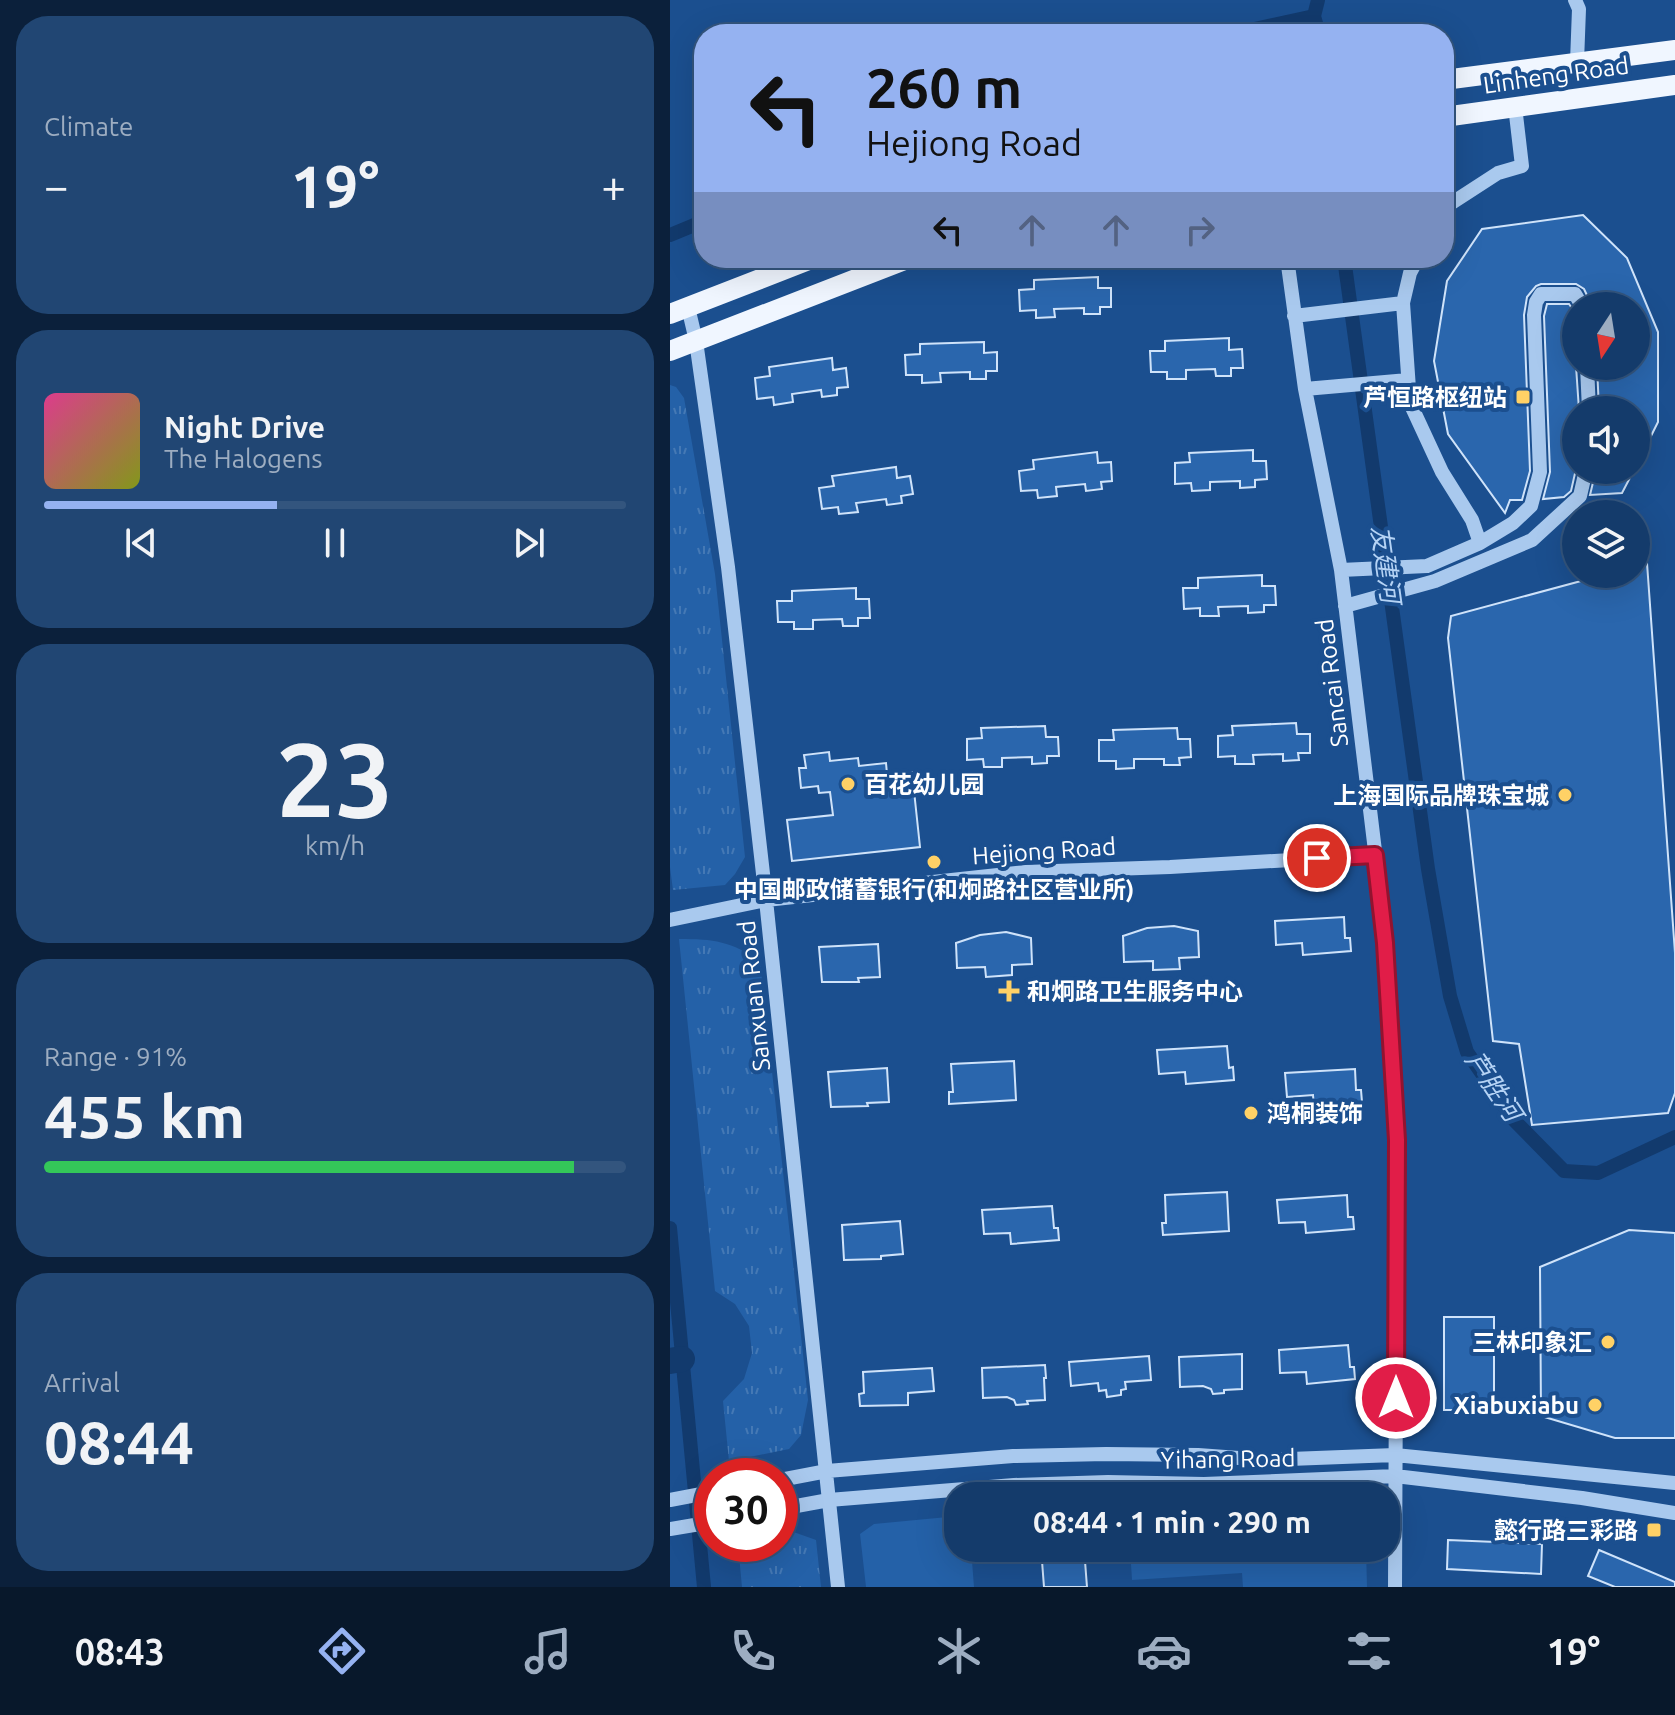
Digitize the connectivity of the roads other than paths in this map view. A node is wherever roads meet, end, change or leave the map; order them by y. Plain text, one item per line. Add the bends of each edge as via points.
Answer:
1 (1575, 0) edge
2 (1675, 50) edge
3 (1577, 62) junction
4 (1454, 79) edge
5 (1675, 85) edge
6 (1515, 106) junction
7 (1454, 115) edge
8 (1454, 202) edge
9 (789, 268) edge
10 (884, 268) edge
11 (1288, 268) edge
12 (1413, 268) edge
13 (1562, 294) edge
14 (1403, 303) junction
15 (679, 311) edge
16 (1294, 316) junction
17 (696, 341) junction
18 (670, 351) edge
19 (1408, 380) junction
20 (1305, 389) junction
21 (1583, 484) edge
22 (1480, 543) junction
23 (1341, 570) junction
24 (1345, 606) junction
25 (1375, 855) junction
26 (766, 900) junction
27 (670, 920) edge
28 (1395, 1455) junction
29 (827, 1471) junction
30 (1395, 1476) junction
31 (798, 1477) edge
32 (1675, 1483) edge
33 (694, 1495) edge
34 (670, 1500) edge
35 (829, 1500) junction
36 (798, 1506) edge
37 (1675, 1513) edge
38 (694, 1525) edge
39 (670, 1529) edge
40 (838, 1587) edge
41 (1395, 1587) edge

1 - 3 street
2 - 3 main road, Linheng Road
3 - 4 main road, Linheng Road
5 - 6 main road, Linheng Road
6 - 7 main road, Linheng Road
6 - 8 street via 1522,166 1498,173
9 - 15 main road
10 - 17 main road
11 - 16 street, Sancai Road
12 - 14 street
13 - 22 street via 1541,294 1536,302 1540,472 1531,506
14 - 16 street
14 - 19 street
15 - 17 street, Sanxuan Road
16 - 20 street, Sancai Road
17 - 18 main road
17 - 26 street, Sanxuan Road
19 - 20 street
19 - 22 street via 1410,403
20 - 23 street, Sancai Road
21 - 24 street via 1580,496 1532,540 1435,581
22 - 23 street via 1427,566
23 - 24 street, Sancai Road
24 - 25 street, Sancai Road
25 - 26 street, Hejiong Road via 1026,872
25 - 28 street, Sancai Road via 1397,1140
26 - 27 street, Hejiong Road
26 - 29 street, Sanxuan Road
28 - 29 street, Yihang Road via 1266,1460 1152,1454 1013,1456
28 - 30 street, Sancai Road
28 - 32 street, Yihang Road
29 - 31 street, Yihang Road
29 - 35 street, Sanxuan Road
30 - 35 street, Yihang Road via 1014,1485
30 - 37 street, Yihang Road
30 - 41 street, Sancai Road
33 - 34 street
35 - 36 street, Yihang Road
35 - 40 street, Sanxuan Road
38 - 39 street

